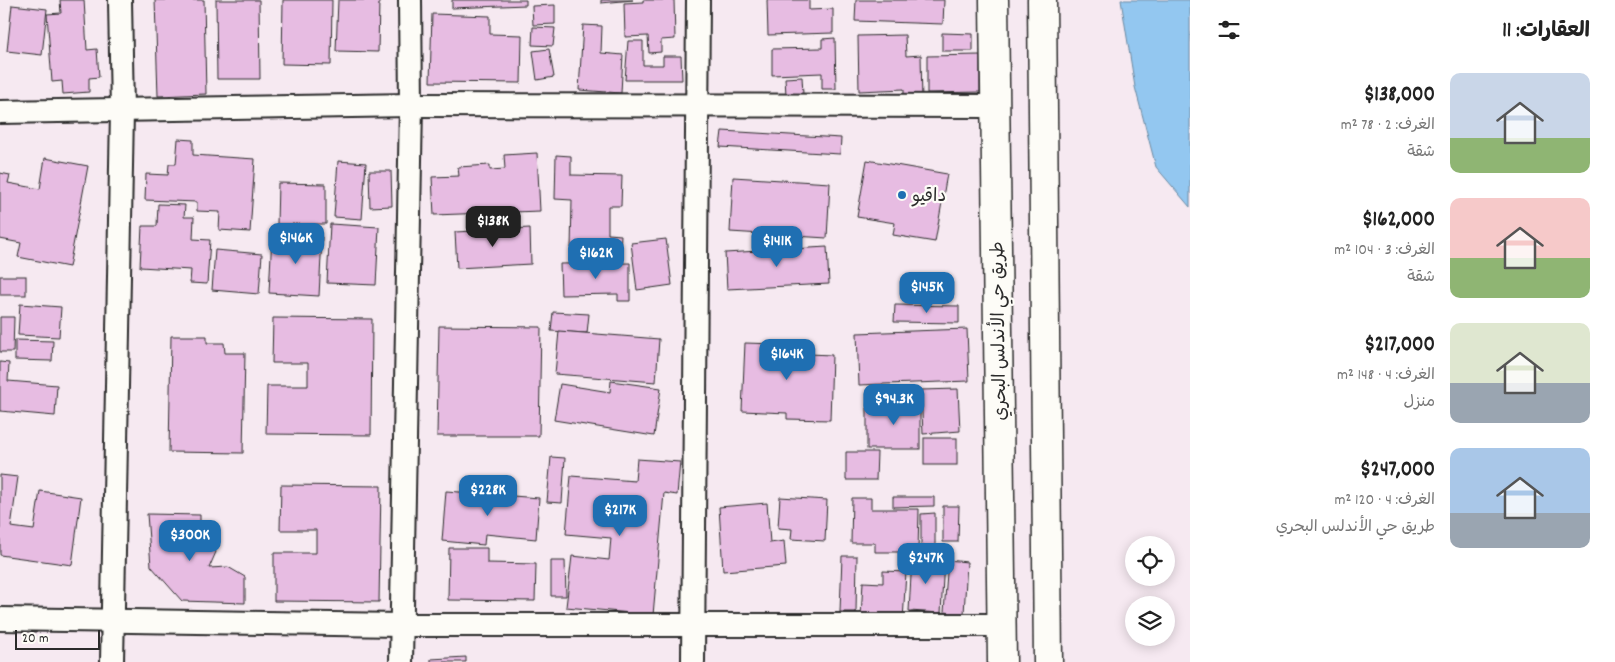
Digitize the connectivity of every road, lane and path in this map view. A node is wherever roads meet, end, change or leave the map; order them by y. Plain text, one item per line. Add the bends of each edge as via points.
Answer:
1 (120, 0) edge
2 (410, 0) edge
3 (698, 0) edge
4 (994, 0) edge
5 (1042, 0) edge
6 (411, 105) junction
7 (697, 106) junction
8 (995, 106) junction
9 (122, 111) junction
10 (0, 112) edge
11 (0, 619) edge
12 (112, 620) junction
13 (401, 624) junction
14 (694, 624) junction
15 (1002, 625) junction
16 (112, 662) edge
17 (401, 662) edge
18 (693, 662) edge
19 (1002, 662) edge
20 (1048, 662) edge

1 - 9 street
2 - 6 street
3 - 7 street
4 - 8 street, طريق حي الأندلس البحري
5 - 20 street
6 - 7 street
6 - 9 street
6 - 13 street
7 - 8 street
7 - 14 street
8 - 15 street, طريق حي الأندلس البحري
9 - 10 street
9 - 12 street
11 - 12 street
12 - 13 street
12 - 16 street
13 - 14 street
13 - 17 street
14 - 15 street
14 - 18 street
15 - 19 street, طريق حي الأندلس البحري

